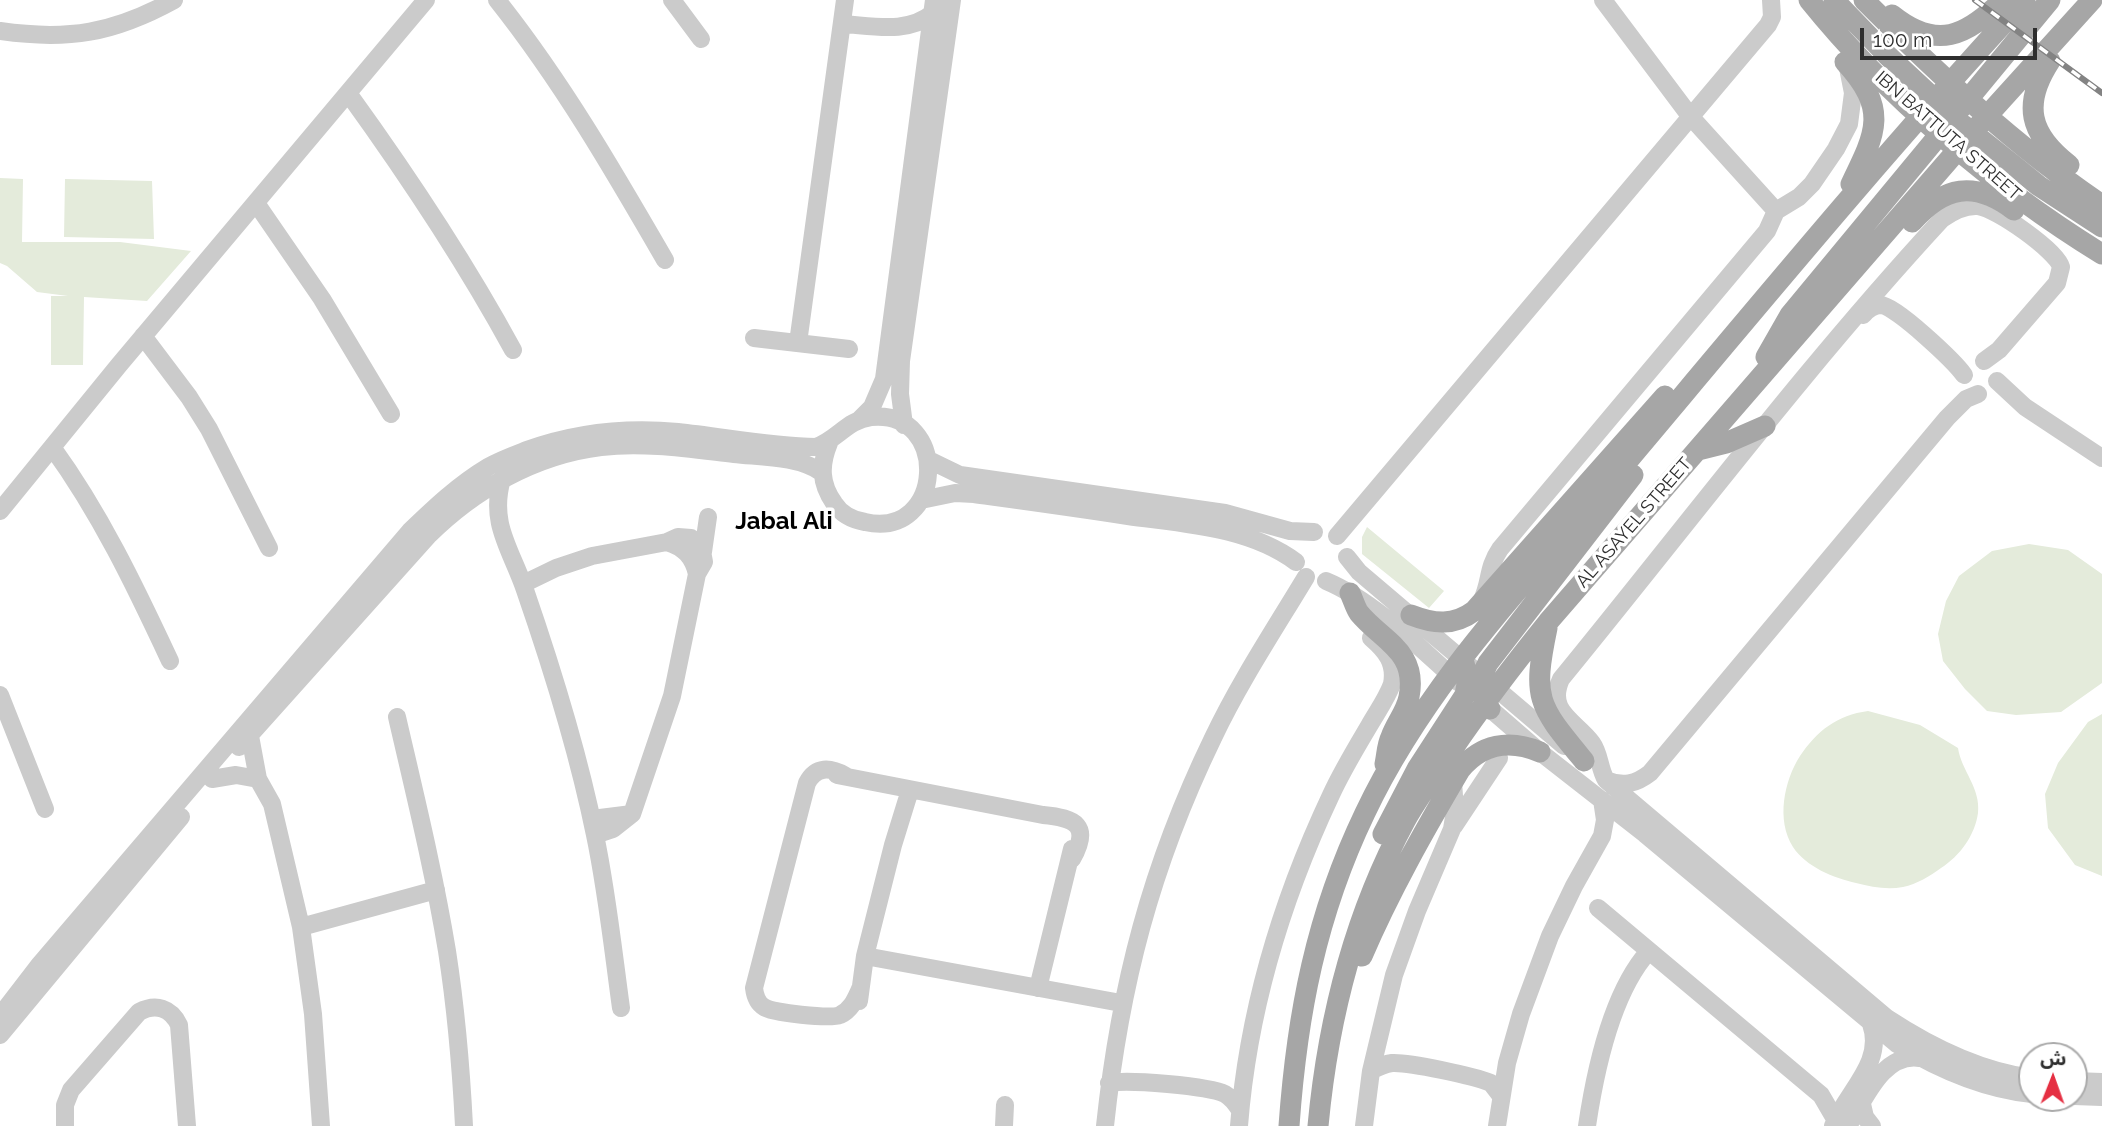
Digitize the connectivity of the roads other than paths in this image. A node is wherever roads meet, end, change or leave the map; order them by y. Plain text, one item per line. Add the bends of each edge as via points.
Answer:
1 (174, 0) edge
2 (426, 0) edge
3 (497, 0) edge
4 (671, 0) edge
5 (845, 0) edge
6 (952, 0) edge
7 (1603, 0) edge
8 (1772, 0) edge
9 (1795, 0) edge
10 (1809, 0) edge
11 (1834, 0) edge
12 (1864, 0) edge
13 (1874, 0) edge
14 (2003, 0) edge
15 (2025, 0) edge
16 (2050, 0) edge
17 (2092, 0) edge
18 (933, 6) edge
19 (843, 24) junction
20 (2071, 26) junction
21 (902, 27) junction
22 (0, 31) edge
23 (701, 39) dead end
24 (928, 53) junction
25 (1843, 59) junction
26 (1942, 77) junction
27 (348, 93) junction
28 (1995, 107) junction
29 (1690, 116) junction
30 (1950, 122) junction
31 (2102, 189) edge
32 (256, 203) junction
33 (2102, 205) edge
34 (1776, 211) junction
35 (1836, 214) junction
36 (2102, 227) edge
37 (2095, 250) edge
38 (665, 260) dead end
39 (1894, 270) junction
40 (1805, 325) junction
41 (143, 336) junction
42 (754, 338) dead end
43 (798, 343) junction
44 (1833, 343) junction
45 (849, 349) dead end
46 (513, 350) dead end
47 (1705, 367) junction
48 (1972, 370) junction
49 (1987, 389) junction
50 (1746, 392) junction
51 (391, 414) dead end
52 (1947, 418) junction
53 (860, 419) junction
54 (904, 425) junction
55 (1765, 426) junction
56 (830, 443) junction
57 (51, 447) junction
58 (1698, 450) junction
59 (2102, 457) edge
60 (929, 460) junction
61 (821, 472) junction
62 (502, 479) junction
63 (921, 500) junction
64 (462, 504) junction
65 (0, 511) edge
66 (708, 517) dead end
67 (498, 523) junction
68 (1314, 532) junction
69 (1336, 536) junction
70 (667, 542) junction
71 (269, 548) dead end
72 (704, 552) junction
73 (1347, 557) junction
74 (1301, 570) junction
75 (697, 574) junction
76 (523, 584) junction
77 (1336, 586) junction
78 (1481, 603) junction
79 (1411, 615) junction
80 (1548, 622) junction
81 (170, 661) dead end
82 (1476, 685) junction
83 (0, 695) edge
84 (397, 717) dead end
85 (250, 736) junction
86 (1540, 752) junction
87 (1499, 758) dead end
88 (1584, 761) junction
89 (1650, 773) junction
90 (212, 779) junction
91 (258, 779) junction
92 (1383, 779) junction
93 (1606, 780) junction
94 (1453, 781) junction
95 (910, 790) junction
96 (1602, 800) junction
97 (45, 809) dead end
98 (1648, 826) junction
99 (594, 827) junction
100 (1452, 829) junction
101 (1595, 849) junction
102 (436, 890) junction
103 (1598, 908) dead end
104 (301, 927) junction
105 (1649, 951) junction
106 (865, 956) junction
107 (1038, 988) junction
108 (1122, 1003) junction
109 (621, 1008) dead end
110 (0, 1016) edge
111 (1871, 1024) junction
112 (1331, 1029) junction
113 (0, 1035) edge
114 (1378, 1039) junction
115 (1920, 1058) junction
116 (1112, 1059) junction
117 (1507, 1063) junction
118 (1371, 1071) junction
119 (2018, 1075) edge
120 (1244, 1077) junction
121 (1109, 1083) junction
122 (2018, 1091) edge
123 (1821, 1095) junction
124 (1501, 1096) junction
125 (1858, 1096) junction
126 (1005, 1105) dead end
127 (1239, 1118) edge
128 (1839, 1124) edge
129 (65, 1126) edge
130 (187, 1126) edge
131 (321, 1126) edge
132 (464, 1126) edge
133 (1004, 1126) edge
134 (1105, 1126) edge
135 (1290, 1126) edge
136 (1318, 1126) edge
137 (1364, 1126) edge
138 (1497, 1126) edge
139 (1587, 1126) edge
140 (1872, 1126) edge

1 - 22 street via 142,18 106,30 69,36
2 - 27 street
3 - 38 street via 583,119
4 - 23 street
5 - 19 street
6 - 54 street via 901,361
7 - 29 street
8 - 29 street via 1768,26
9 - 25 main road
10 - 30 main road, IBN BATTUTA STREET via 1849,48
11 - 30 main road
12 - 26 main road, IBN BATTUTA STREET
13 - 14 main road via 1910,28 1944,35 1977,25
15 - 26 main road
16 - 30 main road
17 - 20 main road
18 - 21 street via 919,22
18 - 24 street
19 - 21 street
19 - 43 street
20 - 28 main road
20 - 31 main road via 2035,86 2033,113 2044,143
21 - 24 street via 918,37
24 - 53 street via 884,379 872,408
25 - 34 street via 1853,93 1849,124 1812,184
25 - 35 main road via 1868,91 1874,117 1870,142
26 - 30 main road, IBN BATTUTA STREET
26 - 30 main road via 1926,89
27 - 32 street
27 - 46 street via 452,243
28 - 30 main road
28 - 30 main road via 1981,104 1976,97
28 - 33 main road via 2046,164
29 - 34 street
29 - 69 street
30 - 35 main road, AL ASAYEL STREET
30 - 36 main road
30 - 37 main road, IBN BATTUTA STREET via 2016,196
30 - 40 main road, AL ASAYEL STREET
30 - 50 main road via 1790,315
32 - 41 street
32 - 51 street via 322,299
34 - 78 street via 1767,232 1500,548 1490,564
35 - 47 main road, AL ASAYEL STREET
37 - 40 main road via 2040,229 1986,192 1948,194 1924,209 1837,302
39 - 44 street
39 - 48 street via 1891,294 1897,305
39 - 48 street via 1942,219 1968,206 1997,213 2057,257 2062,273 2057,283 2000,350
40 - 50 main road, AL ASAYEL STREET
41 - 57 street
41 - 71 street via 209,429
42 - 43 street
43 - 45 street
44 - 48 street via 1871,307 1884,306
44 - 55 street
47 - 78 main road via 1656,405
47 - 82 main road, AL ASAYEL STREET
48 - 49 street via 1969,389
48 - 49 street via 1993,366
48 - 52 street
49 - 52 street via 1966,399
49 - 59 street via 2025,407
50 - 58 main road, AL ASAYEL STREET
52 - 89 street
53 - 54 street via 883,418
53 - 56 street via 838,432
54 - 60 street
55 - 58 main road
55 - 93 street via 1561,679 1556,692 1560,709 1592,743
56 - 61 street
56 - 110 street via 806,447 652,430 596,431 515,455 468,480 410,531
57 - 65 street
57 - 81 street via 93,507
58 - 80 main road, AL ASAYEL STREET
60 - 63 street via 929,481
60 - 68 street via 960,475 1225,513 1290,531
61 - 62 street via 792,461 630,446 585,450
61 - 63 street via 837,509 854,520 888,523
62 - 64 street
62 - 67 street
63 - 74 street via 974,494 1199,526 1272,546
64 - 67 street via 480,509
64 - 85 street via 428,536
66 - 72 street
67 - 76 street
68 - 69 street
68 - 74 street via 1297,547
69 - 73 street via 1345,545
70 - 72 street via 685,536
70 - 75 street via 690,557
70 - 76 street via 592,556
72 - 75 street
73 - 77 street
73 - 79 street
74 - 77 street
74 - 108 street via 1182,805 1135,945
75 - 99 street via 672,696 632,814 614,829
76 - 99 street via 571,732
77 - 82 street
77 - 92 main road via 1395,644 1410,676 1409,696 1389,741
77 - 120 street via 1359,625 1390,658 1392,684 1332,792 1298,871 1266,972
78 - 79 main road via 1457,622
79 - 82 street
80 - 82 main road, AL ASAYEL STREET
80 - 88 main road via 1538,672 1541,700 1554,725
82 - 86 street
82 - 88 street
82 - 92 main road, AL ASAYEL STREET via 1413,729
82 - 112 main road via 1417,769 1385,831
83 - 97 street
84 - 102 street
85 - 90 street
85 - 91 street
86 - 94 main road via 1507,745 1479,751
86 - 96 street
87 - 100 street
88 - 93 street
89 - 93 street via 1624,784
89 - 98 street via 1644,790
90 - 91 street via 236,775
90 - 113 street
91 - 104 street via 272,804
92 - 135 main road, AL ASAYEL STREET via 1337,877 1314,949 1300,1018
93 - 98 street
94 - 100 street
94 - 112 main road via 1384,905
95 - 106 street
95 - 106 street via 829,775 818,779 804,797 760,967 760,985 765,997 783,1011 836,1016 846,1011 860,989
95 - 107 street via 1043,815 1068,830 1072,859
96 - 98 street
96 - 101 street via 1605,828
98 - 101 street via 1619,831
98 - 111 street
98 - 119 street via 1887,1018 1967,1062
99 - 109 street
100 - 114 street via 1405,943
101 - 117 street via 1544,949
102 - 104 street
102 - 132 street via 455,1011
103 - 105 street
104 - 131 street
105 - 123 street
105 - 139 street via 1631,974 1619,1001
106 - 107 street
107 - 108 street
108 - 116 street
111 - 115 street
111 - 125 street via 1874,1053
112 - 136 main road
114 - 117 street via 1398,1054 1487,1072
114 - 118 street
115 - 122 street via 1971,1080
115 - 125 street via 1893,1062
116 - 120 street via 1121,1069 1134,1073 1216,1083
116 - 121 street
117 - 124 street
118 - 124 street via 1396,1063 1442,1071 1492,1083
118 - 137 street
120 - 127 street
121 - 127 street via 1133,1081 1216,1091 1230,1098
121 - 134 street
123 - 125 street via 1834,1099
123 - 128 street
124 - 138 street
125 - 128 street
125 - 140 street
126 - 133 street
129 - 130 street via 71,1090 139,1012 154,1007 170,1012 179,1025

